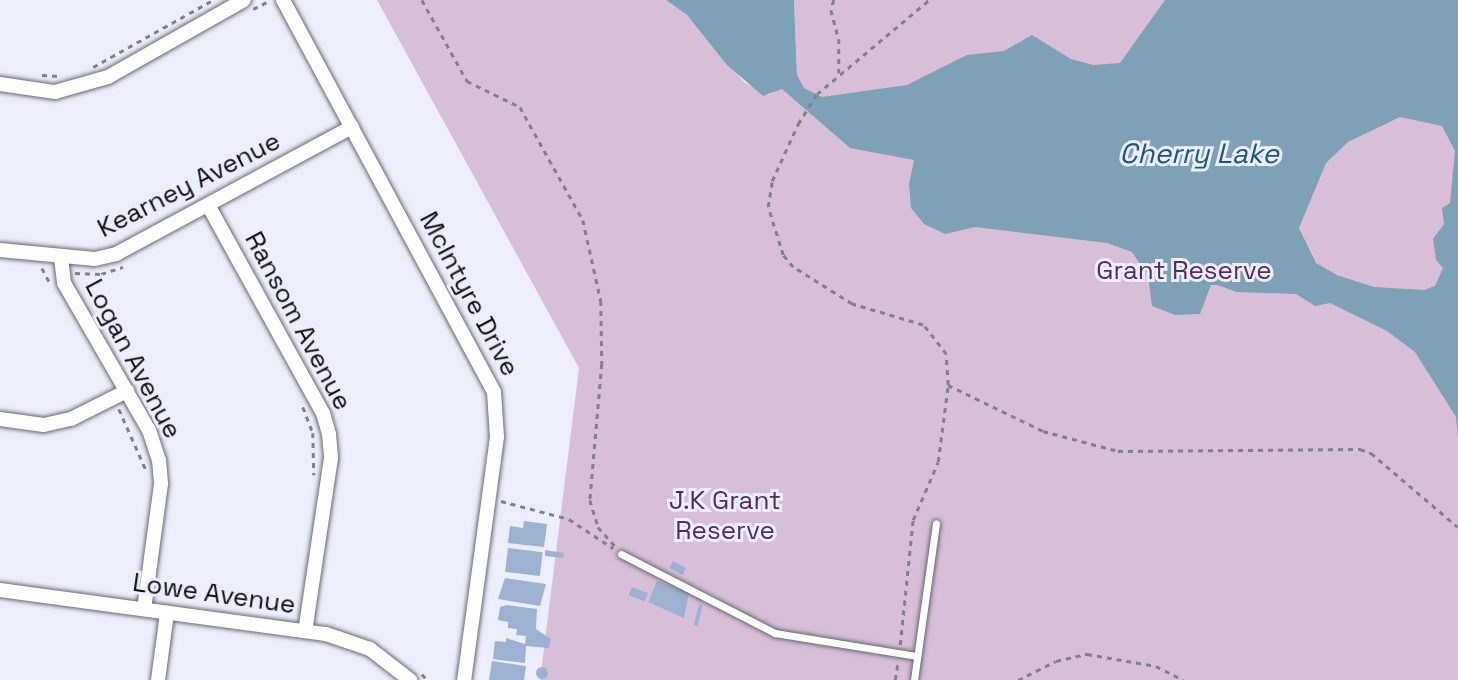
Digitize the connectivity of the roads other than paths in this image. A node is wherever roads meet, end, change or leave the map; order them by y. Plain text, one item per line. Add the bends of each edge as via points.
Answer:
1 (244, 0) edge
2 (279, 5) edge
3 (0, 84) edge
4 (352, 127) junction
5 (208, 205) junction
6 (0, 250) edge
7 (61, 258) junction
8 (121, 394) junction
9 (0, 419) edge
10 (936, 524) dead end
11 (621, 554) road end
12 (0, 590) edge
13 (144, 609) junction
14 (167, 613) junction
15 (305, 631) junction
16 (917, 656) junction
17 (159, 680) edge
18 (410, 680) edge
19 (464, 680) edge
20 (914, 680) edge

1 - 3 street via 108,77 55,92
2 - 4 street, McIntyre Drive
4 - 5 street, Kearney Avenue
4 - 19 street, McIntyre Drive via 490,383 498,425 495,500
5 - 7 street, Kearney Avenue via 116,254
5 - 15 street, Ransom Avenue via 323,413 329,434 331,458
6 - 7 street, Kearney Avenue
7 - 8 street, Logan Avenue via 64,283
8 - 9 street via 71,419 44,425
8 - 13 street, Logan Avenue via 149,430 160,472
10 - 16 lane
11 - 16 lane via 775,634
12 - 13 street, Lowe Avenue
13 - 14 street, Lowe Avenue
14 - 15 street, Lowe Avenue
14 - 17 street
15 - 18 street, Lowe Avenue via 370,649
16 - 20 lane

